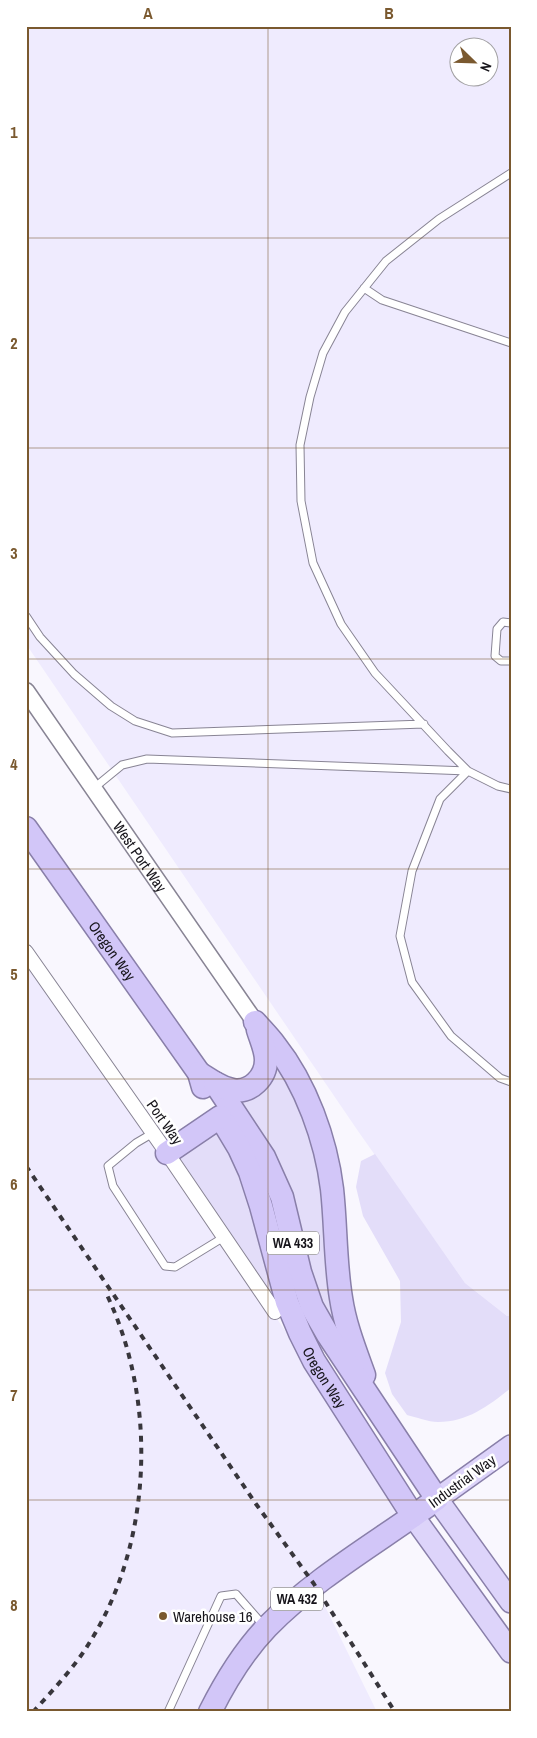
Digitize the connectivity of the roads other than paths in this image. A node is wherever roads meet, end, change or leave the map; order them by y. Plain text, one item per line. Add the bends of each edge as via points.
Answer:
1 (511, 173) edge
2 (364, 288) junction
3 (511, 343) edge
4 (26, 616) edge
5 (511, 623) edge
6 (511, 661) edge
7 (26, 691) edge
8 (424, 724) junction
9 (468, 771) junction
10 (93, 788) junction
11 (511, 789) edge
12 (26, 828) edge
13 (26, 952) edge
14 (255, 1022) junction
15 (207, 1078) junction
16 (511, 1082) edge
17 (220, 1116) junction
18 (153, 1133) junction
19 (167, 1153) junction
20 (224, 1237) junction
21 (275, 1312) dead end
22 (372, 1402) junction
23 (511, 1446) edge
24 (437, 1499) junction
25 (413, 1516) junction
26 (511, 1602) edge
27 (266, 1628) junction
28 (511, 1652) edge
29 (168, 1712) edge
30 (210, 1712) edge

1 - 2 lane via 439,218 386,261
2 - 3 lane via 382,300
2 - 8 lane via 345,312 323,353 312,388 300,445 301,501 313,563 341,624 375,673
4 - 8 lane via 40,637 74,674 111,706 135,722 172,733
5 - 6 lane via 503,622 497,629 495,656
7 - 10 street, West Port Way
8 - 9 lane
9 - 10 lane via 147,759 122,765
9 - 11 lane
9 - 16 lane via 440,799 412,871 400,936 412,982 451,1036 500,1078
10 - 14 street, West Port Way
12 - 15 highway, Oregon Way / WA 433
13 - 18 street, Port Way
14 - 15 highway via 266,1059 261,1078 247,1089 239,1090
14 - 22 highway via 286,1062 316,1121 332,1188 341,1301
15 - 17 highway, Oregon Way / WA 433 via 203,1090
15 - 22 highway, Oregon Way / WA 433 via 264,1157 282,1197 312,1308
17 - 19 highway
17 - 25 highway, Oregon Way / WA 433 via 250,1172 287,1302 300,1333 314,1362
18 - 19 street, Port Way
18 - 20 lane via 108,1166 114,1186 165,1266 174,1266
19 - 20 street, Port Way
20 - 21 street, Port Way
22 - 24 highway, Oregon Way / WA 433
23 - 24 main road, Industrial Way / WA 432
24 - 25 highway, Industrial Way / WA 432
24 - 26 main road, Oregon Way
25 - 27 highway, WA 432 via 314,1584
25 - 28 main road, Oregon Way
27 - 29 lane via 236,1594 221,1596
27 - 30 highway, WA 432 via 223,1686

